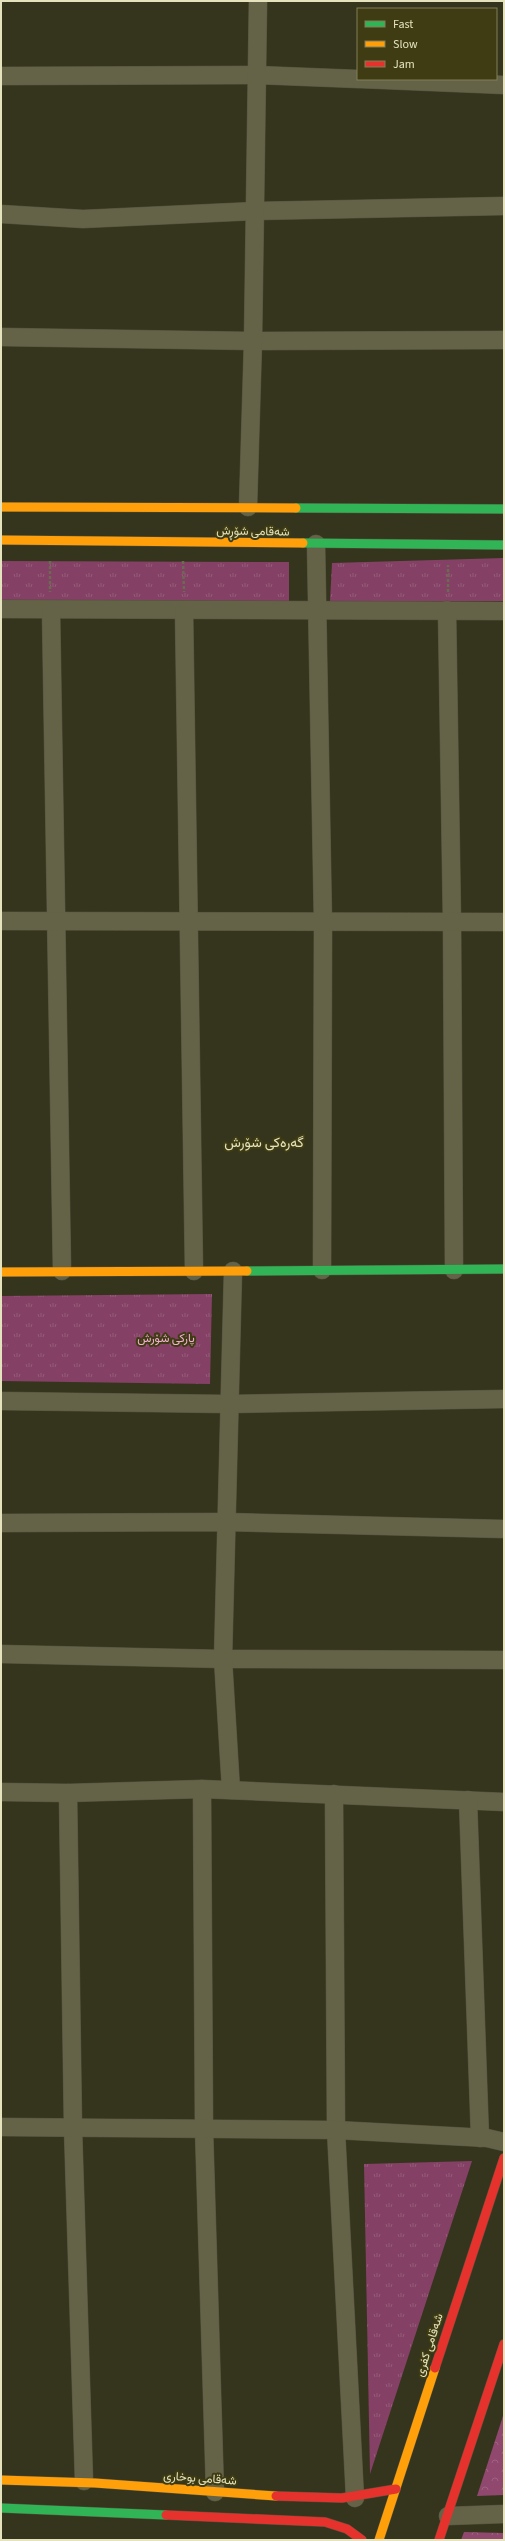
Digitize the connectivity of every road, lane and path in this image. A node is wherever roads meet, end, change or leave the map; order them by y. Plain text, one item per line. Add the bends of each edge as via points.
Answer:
1 (258, 1) edge
2 (257, 75) junction
3 (1, 76) edge
4 (357, 79) edge
5 (383, 80) edge
6 (504, 85) edge
7 (504, 206) edge
8 (255, 211) junction
9 (1, 214) edge
10 (1, 337) edge
11 (504, 340) edge
12 (253, 341) junction
13 (248, 508) junction
14 (504, 509) edge
15 (6, 510) edge
16 (8, 527) dead end
17 (4, 540) edge
18 (316, 544) junction
19 (504, 545) edge
20 (50, 553) dead end
21 (183, 553) dead end
22 (448, 561) dead end
23 (1, 609) edge
24 (317, 609) junction
25 (50, 610) junction
26 (184, 610) junction
27 (447, 610) junction
28 (504, 611) edge
29 (1, 921) edge
30 (56, 922) junction
31 (189, 922) junction
32 (504, 922) edge
33 (323, 923) junction
34 (452, 923) junction
35 (504, 1269) edge
36 (233, 1270) junction
37 (322, 1270) junction
38 (454, 1270) junction
39 (62, 1271) junction
40 (194, 1271) junction
41 (1, 1272) edge
42 (504, 1399) edge
43 (1, 1401) edge
44 (229, 1404) junction
45 (226, 1522) junction
46 (1, 1523) edge
47 (504, 1529) edge
48 (1, 1654) edge
49 (223, 1659) junction
50 (504, 1660) edge
51 (202, 1789) junction
52 (231, 1790) junction
53 (1, 1792) edge
54 (68, 1793) junction
55 (334, 1794) junction
56 (468, 1800) junction
57 (504, 1802) edge
58 (1, 2127) edge
59 (73, 2128) junction
60 (204, 2129) junction
61 (336, 2130) junction
62 (480, 2138) junction
63 (504, 2142) edge
64 (504, 2158) edge
65 (504, 2344) edge
66 (84, 2481) junction
67 (4, 2482) edge
68 (396, 2489) junction
69 (215, 2492) junction
70 (331, 2498) junction
71 (355, 2498) junction
72 (3, 2506) edge
73 (504, 2514) edge
74 (448, 2516) junction
75 (325, 2522) junction
76 (362, 2540) edge
77 (379, 2540) edge
78 (439, 2540) edge

1 - 2 street
2 - 3 street
2 - 4 street
2 - 8 street
5 - 6 street
7 - 8 street
8 - 9 street via 83,218
8 - 12 street
10 - 12 street
11 - 12 street
12 - 13 street
13 - 14 main road, شەقامی شۆڕش
13 - 15 main road, شەقامی شۆڕش
16 - 17 main road
17 - 18 main road, شەقامی شۆڕش
18 - 19 main road, شەقامی شۆڕش
18 - 24 street
20 - 25 path
21 - 26 path
22 - 27 path
23 - 25 street
24 - 26 street
24 - 27 street
24 - 33 street
25 - 26 street
25 - 30 street
26 - 31 street
27 - 28 street
27 - 34 street
29 - 30 street
30 - 31 street
30 - 39 street
31 - 33 street
31 - 40 street
32 - 34 street
33 - 34 street
33 - 37 street
34 - 38 street
35 - 38 main road
36 - 37 main road
36 - 40 main road
36 - 44 street
37 - 38 main road
39 - 40 main road
39 - 41 main road
42 - 44 street
43 - 44 street
44 - 45 street
45 - 46 street
45 - 47 street
45 - 49 street
48 - 49 street
49 - 50 street
49 - 52 street
51 - 52 street
51 - 54 street
51 - 60 street
52 - 55 street
53 - 54 street
54 - 59 street
55 - 56 street
55 - 61 street
56 - 57 street
56 - 62 street
58 - 59 street
59 - 60 street
59 - 66 street
60 - 61 street
60 - 69 street
61 - 62 street
61 - 71 street
62 - 63 street
64 - 68 main road, شەقامی کفری
65 - 74 main road
66 - 67 main road, شەقامی بوخاری
66 - 69 main road, شەقامی بوخاری
68 - 71 main road, شەقامی بوخاری
68 - 77 main road, شەقامی کفری
69 - 70 main road, شەقامی بوخاری
70 - 71 main road, شەقامی بوخاری
70 - 75 main road
72 - 75 main road
73 - 74 street
74 - 78 main road
75 - 76 main road via 347,2529

